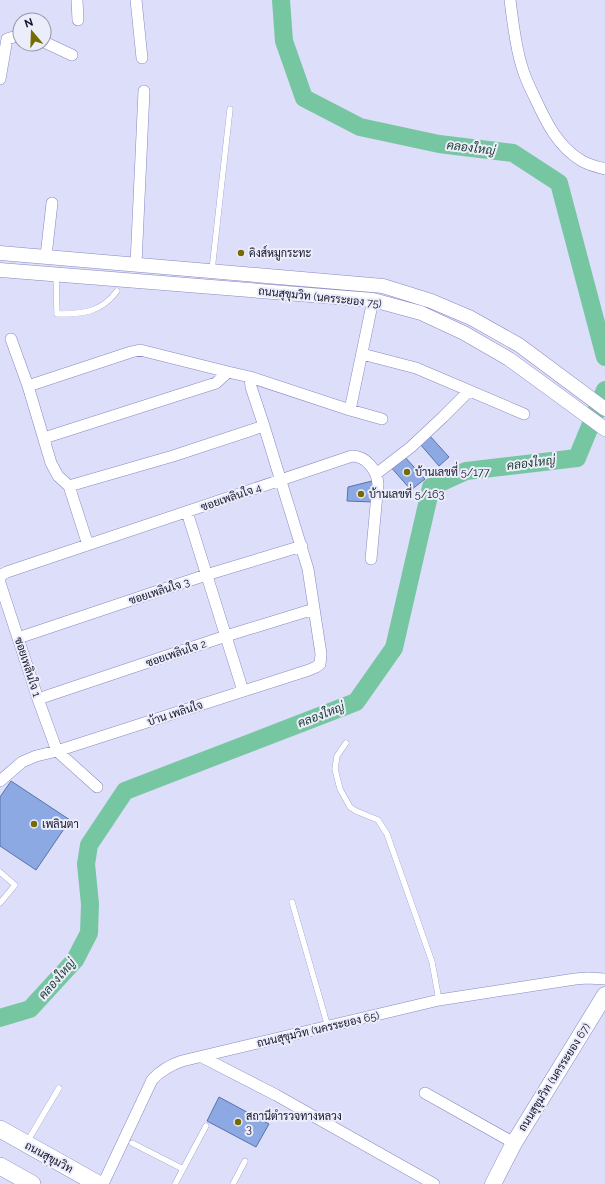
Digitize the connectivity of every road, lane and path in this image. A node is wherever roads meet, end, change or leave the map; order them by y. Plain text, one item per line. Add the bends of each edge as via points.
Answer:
1 (77, 0) edge
2 (136, 0) edge
3 (510, 0) edge
4 (78, 20) dead end
5 (12, 37) edge
6 (52, 46) edge
7 (72, 55) dead end
8 (142, 58) dead end
9 (0, 79) edge
10 (144, 91) dead end
11 (230, 109) dead end
12 (605, 169) edge
13 (52, 203) dead end
14 (0, 253) edge
15 (46, 256) junction
16 (136, 264) junction
17 (0, 270) edge
18 (198, 270) junction
19 (212, 271) junction
20 (56, 275) junction
21 (196, 286) junction
22 (117, 291) dead end
23 (373, 300) junction
24 (11, 339) dead end
25 (362, 354) junction
26 (228, 372) junction
27 (250, 377) junction
28 (28, 386) junction
29 (469, 391) junction
30 (605, 409) edge
31 (350, 410) junction
32 (524, 414) dead end
33 (382, 419) dead end
34 (264, 426) junction
35 (605, 428) edge
36 (44, 438) junction
37 (376, 474) junction
38 (281, 480) junction
39 (69, 486) junction
40 (186, 512) junction
41 (88, 545) junction
42 (302, 546) junction
43 (371, 559) dead end
44 (206, 575) junction
45 (0, 577) edge
46 (0, 583) edge
47 (314, 609) junction
48 (226, 636) junction
49 (18, 638) junction
50 (243, 691) junction
51 (38, 699) junction
52 (346, 743) dead end
53 (56, 751) junction
54 (0, 781) edge
55 (97, 787) dead end
56 (0, 872) edge
57 (292, 902) dead end
58 (0, 903) edge
59 (605, 979) edge
60 (605, 995) edge
61 (439, 1000) junction
62 (328, 1027) junction
63 (202, 1056) junction
64 (59, 1088) dead end
65 (425, 1093) dead end
66 (206, 1126) dead end
67 (0, 1129) edge
68 (132, 1143) dead end
69 (514, 1143) junction
70 (26, 1144) junction
71 (505, 1160) junction
72 (245, 1161) dead end
73 (0, 1166) edge
74 (183, 1169) junction
75 (32, 1184) edge
76 (98, 1184) edge
77 (103, 1184) edge
78 (175, 1184) edge
79 (233, 1184) edge
80 (434, 1184) edge
81 (485, 1184) edge
82 (493, 1184) edge

1 - 4 street
2 - 8 street
3 - 12 street via 522,68 547,123 573,155
5 - 9 street via 7,39
6 - 7 street
10 - 16 street
11 - 19 lane
13 - 15 street
14 - 15 street, ถนนสุขุมวิท (นครระยอง 75)
15 - 16 street, ถนนสุขุมวิท (นครระยอง 75)
16 - 18 street, ถนนสุขุมวิท (นครระยอง 75)
17 - 20 street, ถนนสุขุมวิท (นครระยอง 75)
18 - 19 street, ถนนสุขุมวิท (นครระยอง 75)
18 - 21 street
19 - 30 street, ถนนสุขุมวิท (นครระยอง 75) via 383,286 431,301 471,318 519,345
20 - 21 street, ถนนสุขุมวิท (นครระยอง 75)
20 - 22 lane via 57,314 78,314 99,307
21 - 23 street, ถนนสุขุมวิท (นครระยอง 75)
23 - 25 street
23 - 35 street, ถนนสุขุมวิท (นครระยอง 75) via 421,314 464,333 509,358
24 - 28 street
25 - 29 street via 416,368
25 - 31 street
26 - 27 street
26 - 28 street via 140,350
26 - 36 street via 216,383
27 - 31 street
27 - 34 street
28 - 36 street
29 - 32 street
29 - 37 street via 411,447
31 - 33 street
34 - 38 street
34 - 39 street via 174,456
36 - 39 street via 54,471
37 - 38 street, ซอยเพลินใจ 4 via 362,458 352,456
37 - 43 street via 378,484
38 - 40 street, ซอยเพลินใจ 4
38 - 42 street
39 - 41 street
40 - 41 street, ซอยเพลินใจ 4
40 - 44 street
41 - 45 street, ซอยเพลินใจ 4
42 - 44 street, ซอยเพลินใจ 3
42 - 47 street
44 - 48 street
44 - 49 street, ซอยเพลินใจ 3
46 - 49 street, ซอยเพลินใจ 1
47 - 48 street, ซอยเพลินใจ 2
47 - 50 street, บ้าน เพลินใจ via 321,654 320,664
48 - 50 street
48 - 51 street, ซอยเพลินใจ 2
49 - 51 street, ซอยเพลินใจ 1
50 - 53 street, บ้าน เพลินใจ
51 - 53 street, ซอยเพลินใจ 1
52 - 61 lane via 337,756 335,769 340,789 350,807 378,820 387,834 432,962
53 - 54 street, บ้าน เพลินใจ via 28,759
53 - 55 street
56 - 58 lane via 15,885
57 - 62 lane
59 - 61 street, ถนนสุขุมวิท (นครระยอง 65) via 575,979
60 - 69 main road, ถนนสุขุมวิท (นครระยอง 67)
61 - 62 street, ถนนสุขุมวิท (นครระยอง 65)
62 - 63 street, ถนนสุขุมวิท (นครระยอง 65)
63 - 77 street, ถนนสุขุมวิท (นครระยอง 65) via 170,1065 152,1080
63 - 80 street
64 - 70 lane
65 - 69 street
66 - 74 lane
67 - 70 main road, ถนนสุขุมวิท
68 - 74 lane
69 - 71 main road, ถนนสุขุมวิท (นครระยอง 67)
70 - 76 main road, ถนนสุขุมวิท
71 - 81 main road, ถนนสุขุมวิท (นครระยอง 67)
71 - 82 main road, ถนนสุขุมวิท (นครระยอง 67)
72 - 79 lane
73 - 75 main road
74 - 78 lane

